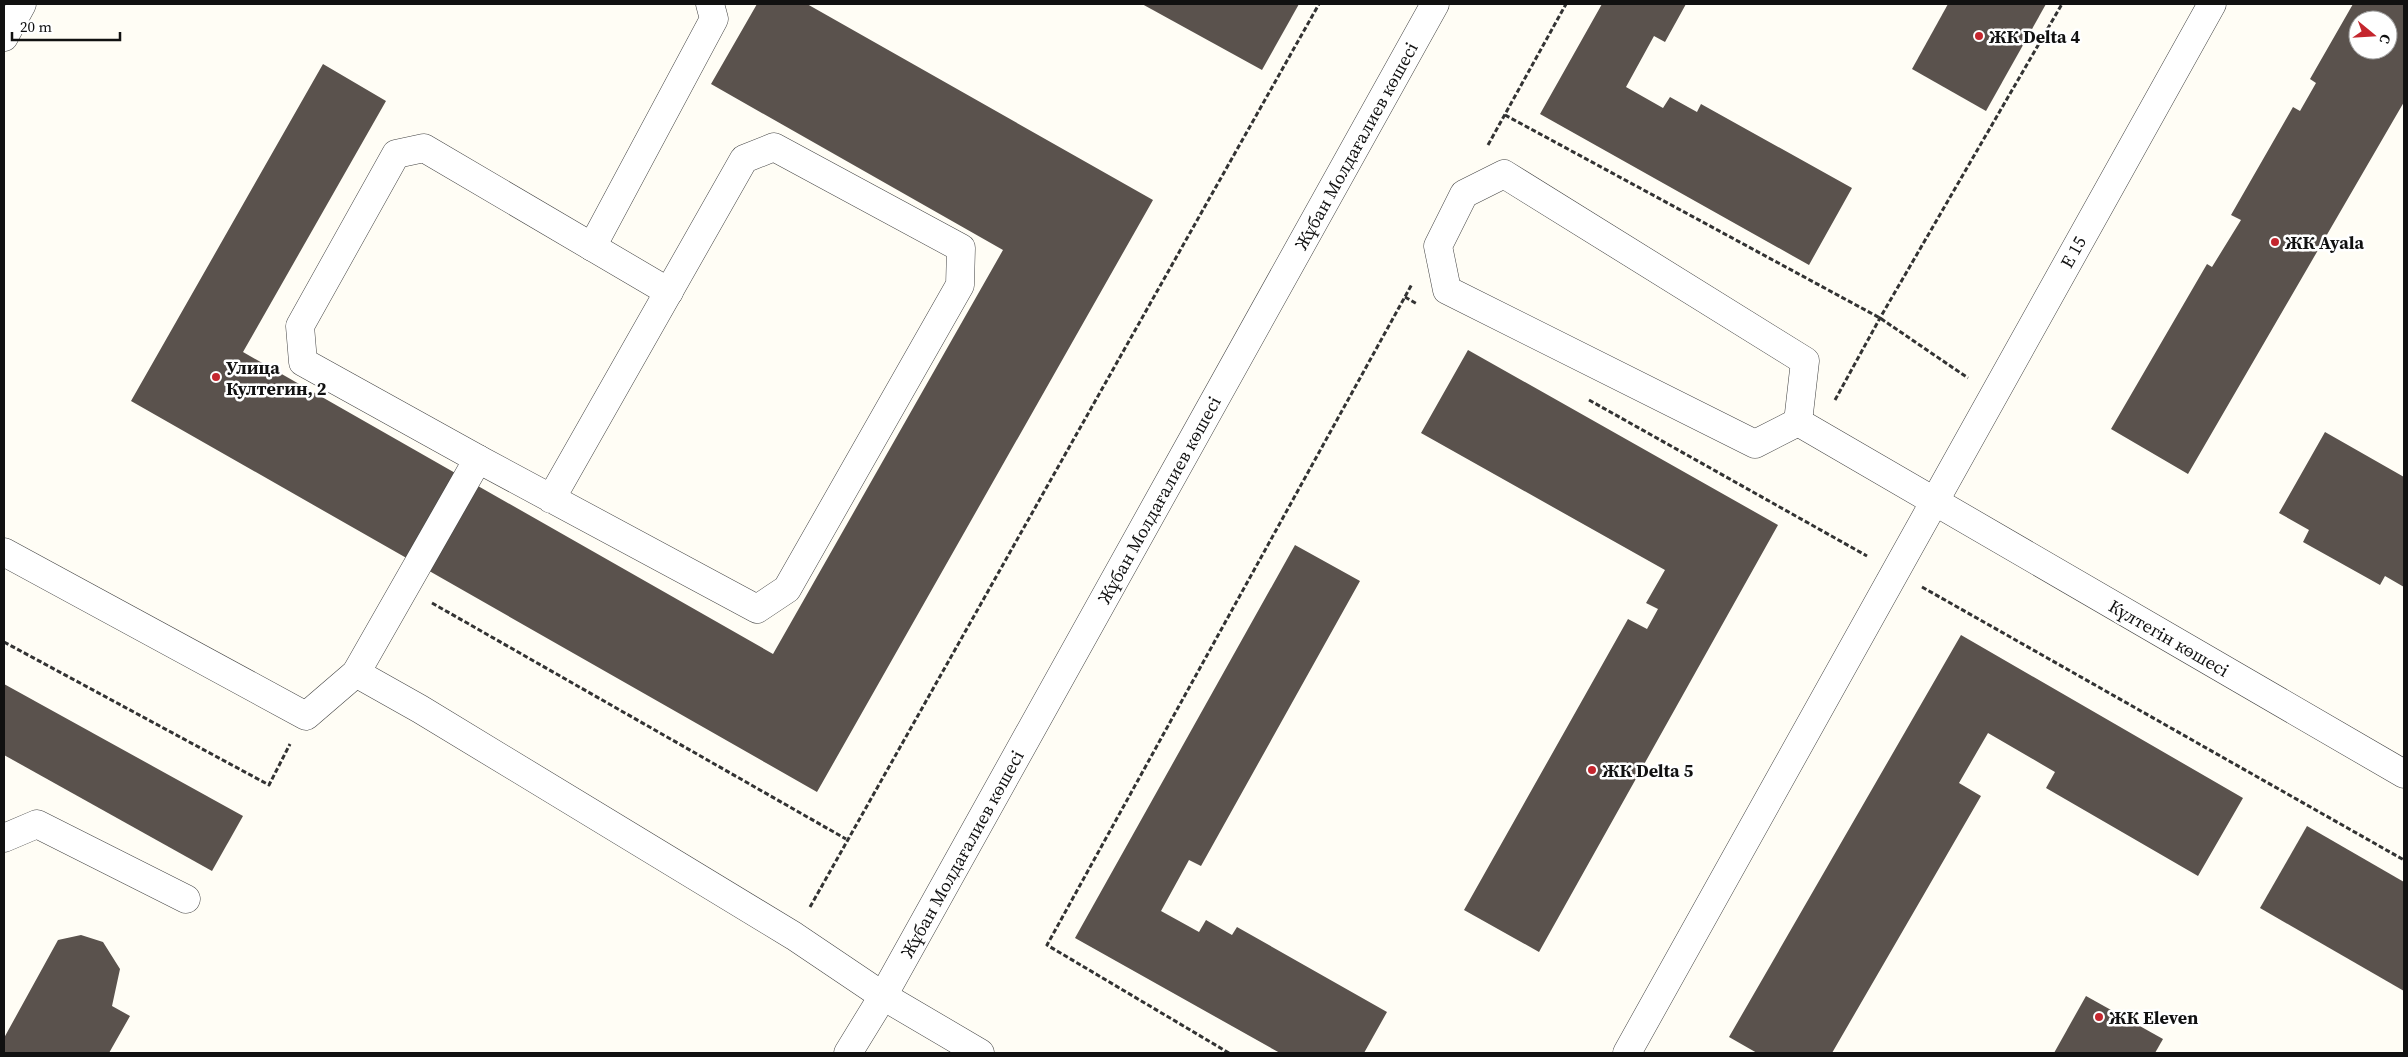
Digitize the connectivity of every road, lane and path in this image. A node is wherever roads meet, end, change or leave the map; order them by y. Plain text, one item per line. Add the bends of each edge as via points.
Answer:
1 (22, 4) edge
2 (710, 4) edge
3 (1319, 4) edge
4 (1435, 4) edge
5 (1566, 4) edge
6 (2062, 4) edge
7 (2212, 4) edge
8 (4, 38) edge
9 (1505, 115) junction
10 (1487, 147) dead end
11 (592, 247) junction
12 (1414, 280) dead end
13 (669, 292) junction
14 (1880, 318) junction
15 (1993, 395) junction
16 (1808, 428) junction
17 (478, 459) junction
18 (552, 499) junction
19 (1934, 501) junction
20 (4, 552) edge
21 (404, 587) junction
22 (4, 642) edge
23 (356, 673) junction
24 (306, 716) junction
25 (2404, 774) edge
26 (4, 838) edge
27 (846, 839) junction
28 (186, 899) dead end
29 (794, 936) junction
30 (883, 996) junction
31 (848, 1053) edge
32 (980, 1053) edge
33 (1229, 1053) edge
34 (1627, 1053) edge

1 - 8 street
2 - 11 street via 714,19
3 - 27 path
4 - 30 street, Жұбан Молдағалиев көшесі
5 - 9 path
6 - 14 path
7 - 15 street, E 15
9 - 10 path
9 - 14 path
11 - 13 street
11 - 17 street via 424,148 396,154 300,326 303,362
12 - 33 path via 1047,945
13 - 18 street
13 - 18 street via 744,159 774,147 961,248 960,285 787,589 758,609
14 - 15 path
14 - 16 path
15 - 19 street, E 15
16 - 16 street via 1805,361 1504,174 1464,194 1438,246 1447,290 1755,444
16 - 19 street, Күлтегін көшесі
17 - 18 street
17 - 21 street
19 - 25 street, Күлтегін көшесі
19 - 34 street, E 15
20 - 24 street
21 - 23 street
21 - 27 path
22 - 24 path via 269,785
23 - 24 street
23 - 29 street
26 - 28 street via 37,824
27 - 29 path
29 - 30 street
30 - 31 street, Жұбан Молдағалиев көшесі
30 - 32 street

